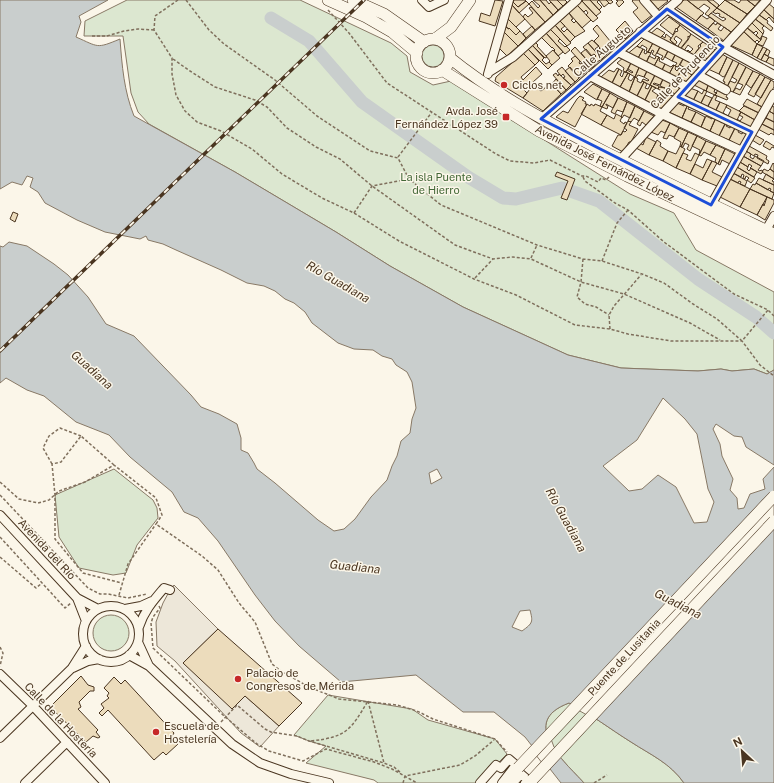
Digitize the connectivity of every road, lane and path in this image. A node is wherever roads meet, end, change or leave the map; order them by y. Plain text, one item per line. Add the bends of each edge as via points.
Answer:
1 (178, 0) edge
2 (186, 0) edge
3 (353, 0) edge
4 (422, 0) edge
5 (444, 0) edge
6 (470, 0) edge
7 (509, 0) edge
8 (577, 0) edge
9 (644, 0) edge
10 (678, 0) edge
11 (767, 0) edge
12 (327, 4) edge
13 (667, 9) junction
14 (658, 16) junction
15 (451, 28) junction
16 (154, 30) junction
17 (640, 32) junction
18 (92, 36) dead end
19 (430, 40) junction
20 (447, 46) junction
21 (723, 47) junction
22 (618, 52) junction
23 (417, 53) junction
24 (172, 58) junction
25 (450, 58) junction
26 (706, 66) junction
27 (442, 70) junction
28 (489, 72) junction
29 (698, 75) junction
30 (774, 75) edge
31 (590, 76) junction
32 (482, 82) junction
33 (687, 87) junction
34 (726, 90) dead end
35 (774, 94) edge
36 (678, 97) junction
37 (432, 112) junction
38 (662, 114) junction
39 (541, 120) junction
40 (752, 132) junction
41 (742, 150) junction
42 (398, 158) junction
43 (620, 160) junction
44 (582, 176) junction
45 (609, 176) dead end
46 (409, 179) junction
47 (372, 186) junction
48 (711, 204) junction
49 (628, 210) junction
50 (354, 213) junction
51 (774, 216) edge
52 (770, 232) edge
53 (537, 245) junction
54 (774, 245) edge
55 (531, 259) junction
56 (583, 259) junction
57 (493, 260) junction
58 (602, 261) junction
59 (642, 274) junction
60 (474, 279) junction
61 (581, 282) junction
62 (624, 294) junction
63 (768, 310) junction
64 (609, 315) junction
65 (774, 316) edge
66 (610, 329) junction
67 (720, 340) junction
68 (742, 341) junction
69 (774, 376) edge
70 (81, 436) junction
71 (52, 464) junction
72 (114, 465) junction
73 (0, 482) edge
74 (0, 495) edge
75 (55, 495) junction
76 (774, 496) edge
77 (0, 515) edge
78 (774, 520) edge
79 (156, 524) junction
80 (0, 537) edge
81 (0, 557) edge
82 (42, 583) junction
83 (122, 584) junction
84 (170, 590) dead end
85 (119, 595) junction
86 (77, 598) junction
87 (154, 599) junction
88 (65, 608) dead end
89 (98, 609) junction
90 (125, 610) junction
91 (86, 622) junction
92 (138, 627) junction
93 (138, 642) junction
94 (86, 646) junction
95 (0, 647) edge
96 (129, 655) junction
97 (99, 659) junction
98 (0, 666) edge
99 (149, 666) junction
100 (72, 668) junction
101 (1, 676) edge
102 (368, 701) junction
103 (33, 706) junction
104 (226, 717) junction
105 (216, 728) junction
106 (0, 738) edge
107 (495, 739) junction
108 (309, 741) junction
109 (67, 742) junction
110 (511, 755) dead end
111 (384, 763) junction
112 (607, 775) dead end
113 (405, 776) junction
114 (529, 782) edge
115 (25, 783) edge
116 (105, 783) edge
117 (329, 783) edge
118 (403, 783) edge
119 (417, 783) edge
120 (480, 783) edge
121 (502, 783) edge
122 (507, 783) edge
123 (513, 783) edge
124 (594, 783) edge

1 - 16 path via 155,16
2 - 42 path via 209,30 224,44 275,80 317,116 370,151
3 - 19 main road
4 - 5 street via 429,8
6 - 15 main road
7 - 28 street
8 - 28 street via 513,57
9 - 14 street
10 - 13 street, Calle Augusto
11 - 21 street, Calle de Prudencio
12 - 23 main road via 366,17 392,32
12 - 37 path via 387,83
13 - 14 street, Calle Augusto
13 - 21 street
14 - 17 street, Calle Augusto
15 - 19 main road
15 - 20 main road
16 - 18 path via 131,30 107,36
16 - 24 path
17 - 22 street, Calle Augusto
17 - 26 street
19 - 20 main road
19 - 23 main road via 419,46
20 - 25 main road
21 - 26 street, Calle de Prudencio
21 - 30 street
22 - 31 street, Calle Augusto
22 - 33 street
23 - 27 main road via 418,64 426,71
24 - 47 path via 216,87 255,100 267,107 288,128 340,159
24 - 50 path via 176,95 185,111 197,122 221,131 252,149 282,174 322,198
25 - 27 main road
25 - 32 main road, Avenida José Fernández López
26 - 29 street, Calle de Prudencio
27 - 54 main road, Avenida José Fernández López via 539,131 627,176
28 - 32 street
29 - 33 street, Calle de Prudencio
29 - 34 street
31 - 38 street
31 - 39 street, Calle Augusto
32 - 39 main road, Avenida José Fernández López
33 - 36 street, Calle de Prudencio
35 - 40 street
36 - 38 street, Calle de Prudencio
36 - 40 street
37 - 42 path
37 - 44 path via 510,161 534,163 550,160
38 - 41 street
38 - 43 street, Calle de Prudencio
39 - 43 main road, Avenida José Fernández López
40 - 41 street
41 - 48 street
42 - 46 path
43 - 48 main road, Avenida José Fernández López
44 - 45 path via 598,182 601,178 606,180
44 - 49 path via 615,203
46 - 47 path
46 - 53 path via 442,205
47 - 50 path
47 - 57 path via 455,245
48 - 52 main road, Avenida José Fernández López
49 - 58 path via 617,223
49 - 63 path via 669,246 734,294
50 - 60 path via 399,241
51 - 52 street
53 - 55 path
53 - 56 path
55 - 57 path
55 - 61 path
56 - 58 path
56 - 61 path
57 - 60 path
58 - 59 path
59 - 62 path
59 - 68 path via 664,283 718,319
60 - 66 path via 516,295 575,325
61 - 62 path
61 - 64 path via 577,297 585,304
62 - 64 path
62 - 67 path via 690,322
63 - 65 path
63 - 68 path
64 - 66 path
66 - 67 path via 671,341
67 - 68 path
68 - 69 path via 760,365
70 - 71 path via 61,462
70 - 71 path via 60,428 49,436 43,448
70 - 72 path
71 - 75 path
72 - 75 path via 85,482
72 - 79 path via 156,498 162,514
73 - 75 path via 19,499 38,503
74 - 85 path via 88,588 100,594
75 - 83 path via 55,539 82,573
76 - 122 main road, Puente de Lusitania, bridge via 518,768
77 - 86 street, Avenida del Río
78 - 114 main road, Puente de Lusitania, bridge
79 - 83 path via 128,564
79 - 102 path via 218,570 239,603 255,622 272,664 309,687 339,699
80 - 82 path
81 - 82 path via 36,588
82 - 88 path
83 - 85 path
84 - 87 street via 164,588
85 - 87 path via 128,598 148,594
86 - 89 street, Avenida del Río
86 - 91 street, Avenida del Río
87 - 90 street
87 - 92 street via 143,614
87 - 104 path via 160,608 151,623 153,648
89 - 90 street via 116,606
89 - 91 street
90 - 92 street via 136,620
91 - 94 street
92 - 93 street
93 - 96 street
93 - 99 street
94 - 97 street
94 - 100 street
95 - 98 path via 3,653
96 - 97 street via 118,661
96 - 99 street
97 - 100 street
99 - 105 street
100 - 103 street
101 - 103 street, Calle de la Hostería
102 - 107 path via 418,711 433,719
102 - 108 path via 346,732 326,739
102 - 111 path
103 - 106 street
103 - 109 street, Calle de la Hostería
104 - 105 path
104 - 108 path via 238,705 271,732 298,736
104 - 113 path via 257,744 284,756 303,761 326,749 374,762
105 - 117 street via 232,744 260,763
107 - 110 path
107 - 113 path via 460,766
108 - 111 path
109 - 115 street
109 - 116 street, Calle de la Hostería
111 - 113 path
112 - 124 path
113 - 118 path
113 - 119 path
114 - 123 street via 521,774
120 - 121 street via 496,765 501,768 509,759 516,765

